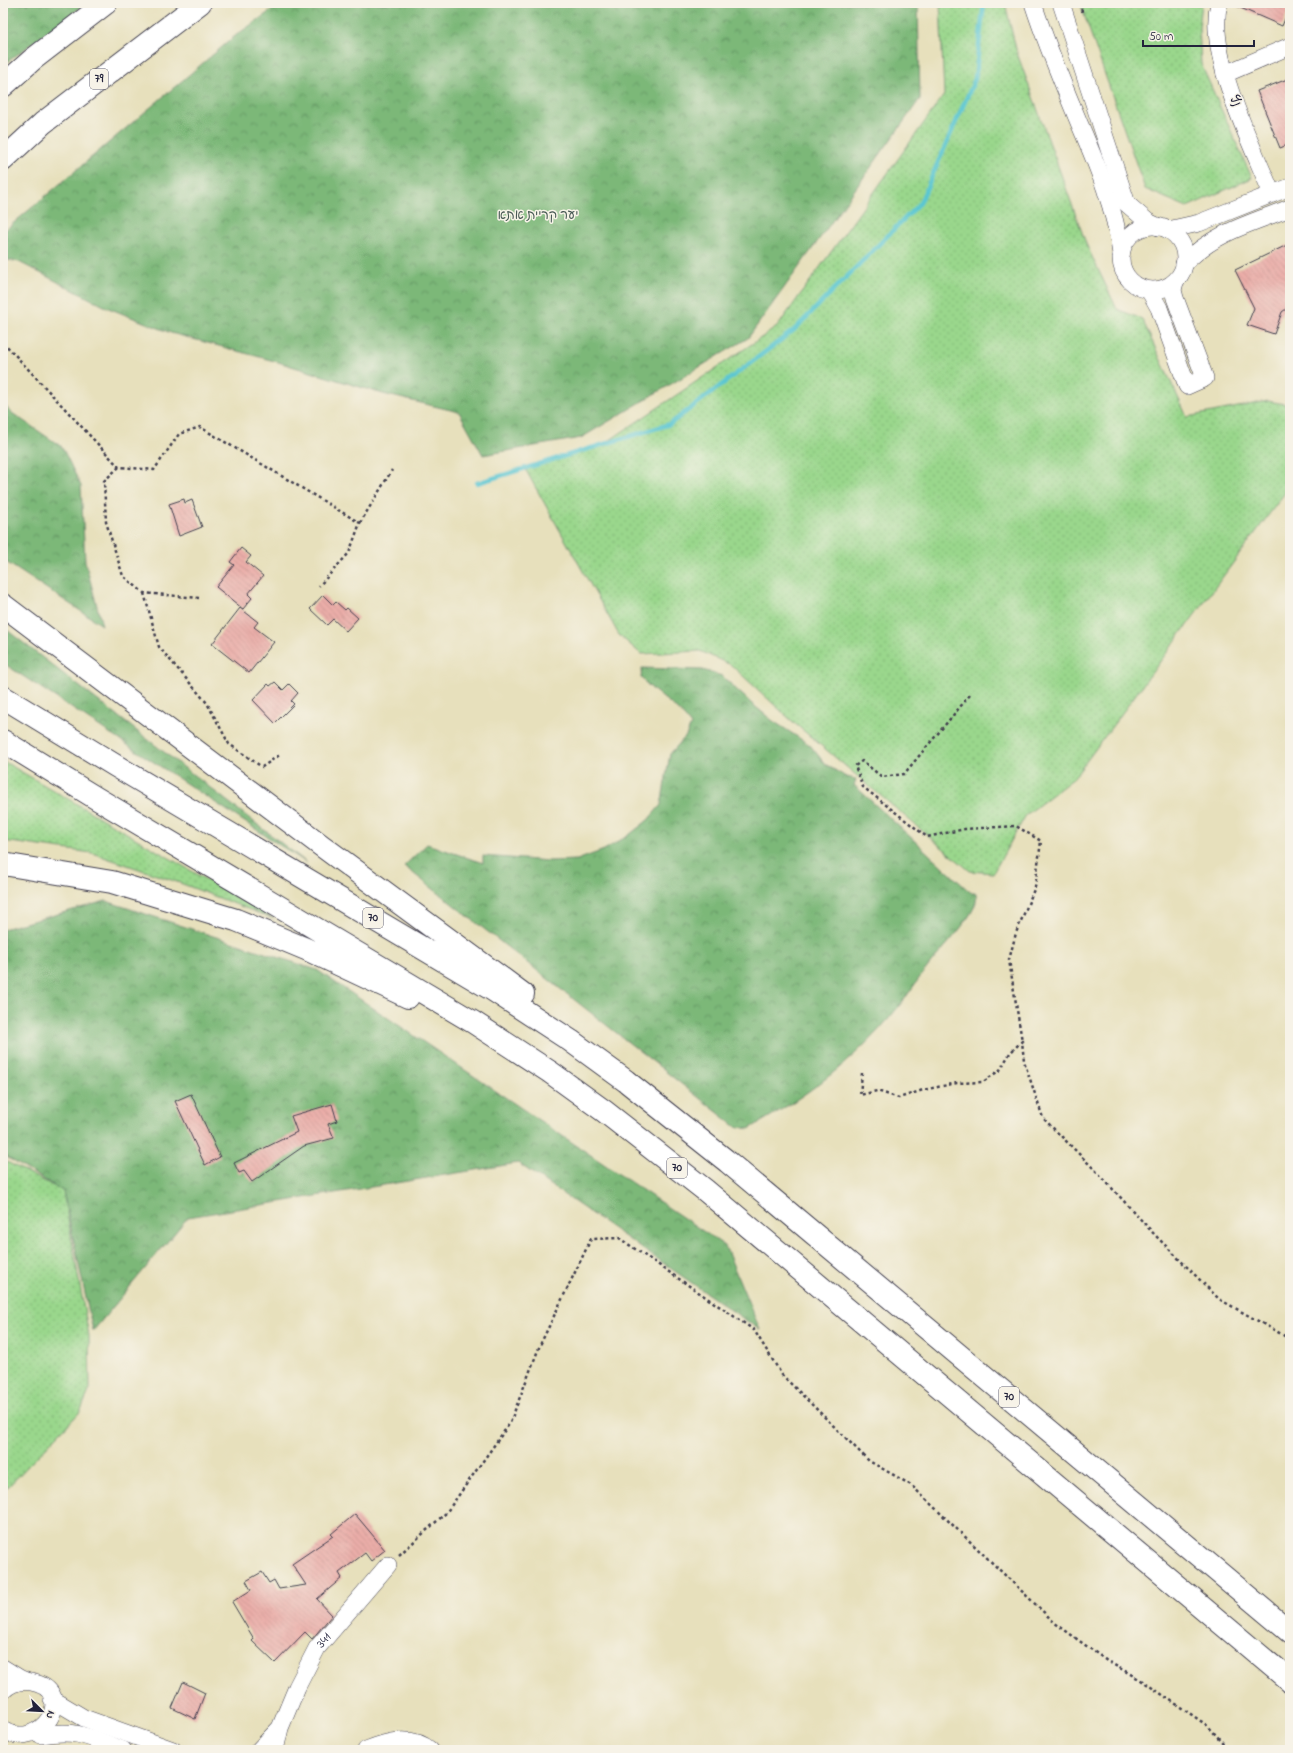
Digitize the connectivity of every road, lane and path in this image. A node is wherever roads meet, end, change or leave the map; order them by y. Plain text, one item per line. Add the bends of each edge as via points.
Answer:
1 (106, 3) edge
2 (200, 3) edge
3 (1033, 3) edge
4 (1061, 3) edge
5 (1219, 3) edge
6 (1290, 46) edge
7 (1225, 74) junction
8 (3, 86) edge
9 (3, 160) edge
10 (1290, 187) edge
11 (1272, 194) junction
12 (1290, 208) edge
13 (1163, 228) junction
14 (1121, 254) junction
15 (1184, 264) junction
16 (1175, 282) junction
17 (1149, 290) junction
18 (3, 342) edge
19 (120, 467) junction
20 (392, 470) dead end
21 (360, 522) junction
22 (319, 586) dead end
23 (144, 593) junction
24 (199, 598) dead end
25 (3, 605) edge
26 (970, 695) dead end
27 (3, 697) edge
28 (3, 741) edge
29 (281, 754) dead end
30 (3, 864) edge
31 (1022, 1041) junction
32 (862, 1073) dead end
33 (604, 1111) junction
34 (728, 1162) junction
35 (1290, 1339) edge
36 (388, 1565) joint
37 (1290, 1632) edge
38 (3, 1668) edge
39 (26, 1681) junction
40 (1290, 1681) edge
41 (3, 1691) edge
42 (52, 1699) junction
43 (280, 1728) junction
44 (3, 1730) edge
45 (37, 1737) junction
46 (17, 1750) edge
47 (123, 1750) edge
48 (173, 1750) edge
49 (259, 1750) edge
50 (275, 1750) edge
51 (366, 1750) edge
52 (430, 1750) edge
53 (1229, 1750) edge

1 - 8 highway
2 - 9 highway, 79 via 43,123
3 - 14 street via 1105,186
4 - 13 street via 1128,204 1148,222
5 - 7 street, נץ via 1217,31
6 - 7 street
7 - 11 street, נץ
10 - 11 street
11 - 13 street via 1199,223
12 - 15 street via 1219,236 1197,250
13 - 14 street via 1150,226 1139,229 1129,236
13 - 15 street via 1178,238 1184,248
14 - 17 street via 1121,266 1125,276 1143,290
15 - 16 street via 1182,273
16 - 17 street via 1165,288
16 - 17 street via 1175,298 1205,378 1187,386 1159,308
18 - 19 path
19 - 21 path via 154,470 179,434 200,427
19 - 23 path via 104,481 106,522 123,576
20 - 21 path
21 - 22 path via 349,553
23 - 24 path
23 - 29 path via 159,647 207,703 229,744 262,766
25 - 34 highway via 322,846 487,966
26 - 31 path via 904,774 882,777 862,761 855,766 863,787 927,837 965,829 1016,826 1041,841 1035,886 1016,933 1009,960
27 - 34 highway, 70 via 493,990 626,1081
28 - 33 highway, 70 via 473,1022
30 - 33 highway via 112,882 236,920 306,949 433,1010
31 - 32 path via 1010,1052 1000,1070 983,1082 957,1083 899,1098 877,1091 860,1095
31 - 35 path via 1024,1061 1043,1118 1219,1299
33 - 40 highway, 70 via 705,1190
34 - 37 highway, 70
36 - 43 street, 341 via 318,1648 297,1687
36 - 53 path via 446,1513 510,1423 540,1345 591,1238 619,1238 754,1330 782,1375 869,1461 911,1485 1054,1623 1107,1661 1141,1680 1208,1726
38 - 39 street
39 - 41 street via 17,1682
39 - 42 street via 42,1686
42 - 45 street via 53,1719 48,1728
42 - 48 street via 84,1718
43 - 49 street
43 - 50 street
44 - 45 street via 15,1738 24,1740
45 - 46 street
45 - 47 street via 57,1732 78,1733
51 - 52 street via 405,1739

